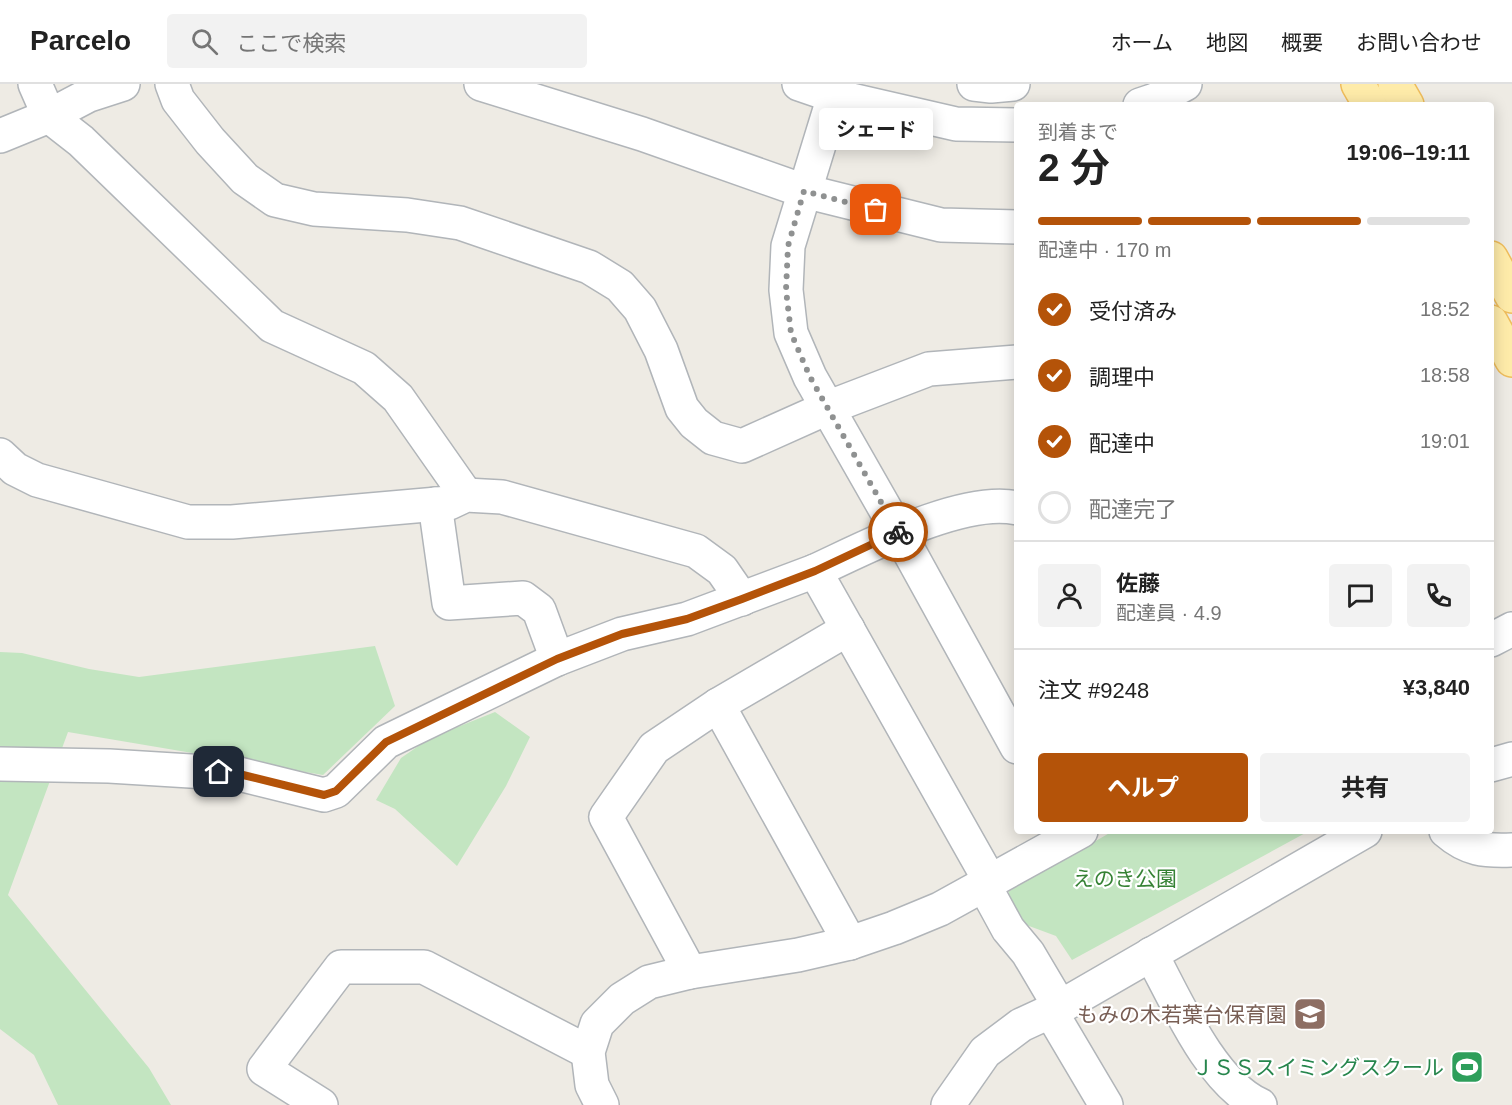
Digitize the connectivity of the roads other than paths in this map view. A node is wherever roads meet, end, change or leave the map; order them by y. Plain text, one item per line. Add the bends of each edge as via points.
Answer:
1 (35, 84) edge
2 (123, 84) edge
3 (172, 84) edge
4 (482, 84) edge
5 (799, 84) edge
6 (974, 84) edge
7 (1013, 84) edge
8 (1185, 84) edge
9 (1358, 84) edge
10 (1395, 84) edge
11 (834, 96) junction
12 (1152, 102) edge
13 (1368, 102) edge
14 (1405, 102) edge
15 (49, 116) junction
16 (1014, 125) edge
17 (0, 136) edge
18 (804, 191) junction
19 (1014, 227) edge
20 (1494, 263) edge
21 (1512, 296) edge
22 (1494, 327) edge
23 (1512, 360) edge
24 (1014, 362) edge
25 (827, 408) junction
26 (0, 454) edge
27 (450, 499) junction
28 (1014, 507) edge
29 (899, 532) junction
30 (815, 571) junction
31 (742, 599) junction
32 (848, 629) junction
33 (1512, 629) edge
34 (1494, 638) edge
35 (557, 659) junction
36 (718, 705) junction
37 (1014, 742) edge
38 (1512, 759) edge
39 (0, 764) edge
40 (1494, 764) edge
41 (1069, 834) edge
42 (1360, 834) edge
43 (1449, 834) edge
44 (1512, 850) edge
45 (987, 883) junction
46 (850, 943) junction
47 (1151, 954) junction
48 (690, 972) junction
49 (1056, 1010) junction
50 (588, 1052) junction
51 (321, 1105) edge
52 (602, 1105) edge
53 (948, 1105) edge
54 (1106, 1105) edge
55 (1260, 1105) edge

1 - 15 street
2 - 15 street via 89,95
3 - 25 street via 178,100 210,141 245,178 275,200 315,209 460,223 589,267 620,286 640,309 661,350 682,408 713,438 742,446
4 - 18 street via 642,134
5 - 11 street
6 - 7 street
8 - 12 street
9 - 13 main road
10 - 14 main road
11 - 16 street via 956,124
11 - 18 street
15 - 17 street
15 - 27 street via 81,141 272,326 364,368 398,398
18 - 19 street via 941,225
18 - 25 street via 788,246 786,290 791,333
20 - 21 main road
22 - 23 main road
24 - 25 street via 929,369
25 - 29 street
26 - 27 street via 15,469 37,480 188,522 232,522
27 - 31 street via 502,497 696,551 722,570
27 - 35 street via 449,603 523,598 539,610
28 - 29 street via 970,509
29 - 30 street
29 - 37 street
30 - 31 street
30 - 32 street
31 - 35 street via 687,619 622,634
32 - 36 street
32 - 45 street
33 - 34 street
35 - 39 street via 386,742 336,791 324,795 239,774
36 - 46 street
36 - 48 street via 654,748 606,817
38 - 40 street
41 - 45 street
42 - 47 street
43 - 44 street via 1459,843 1485,851
45 - 46 street via 940,909
45 - 49 street via 1008,929 1028,953
46 - 48 street
47 - 49 street
47 - 55 street via 1209,1060 1250,1101
48 - 50 street via 649,982 622,999 597,1024
49 - 53 street via 1021,1025 985,1052
49 - 54 street
50 - 51 street via 424,967 341,968 264,1069
50 - 52 street via 592,1085

